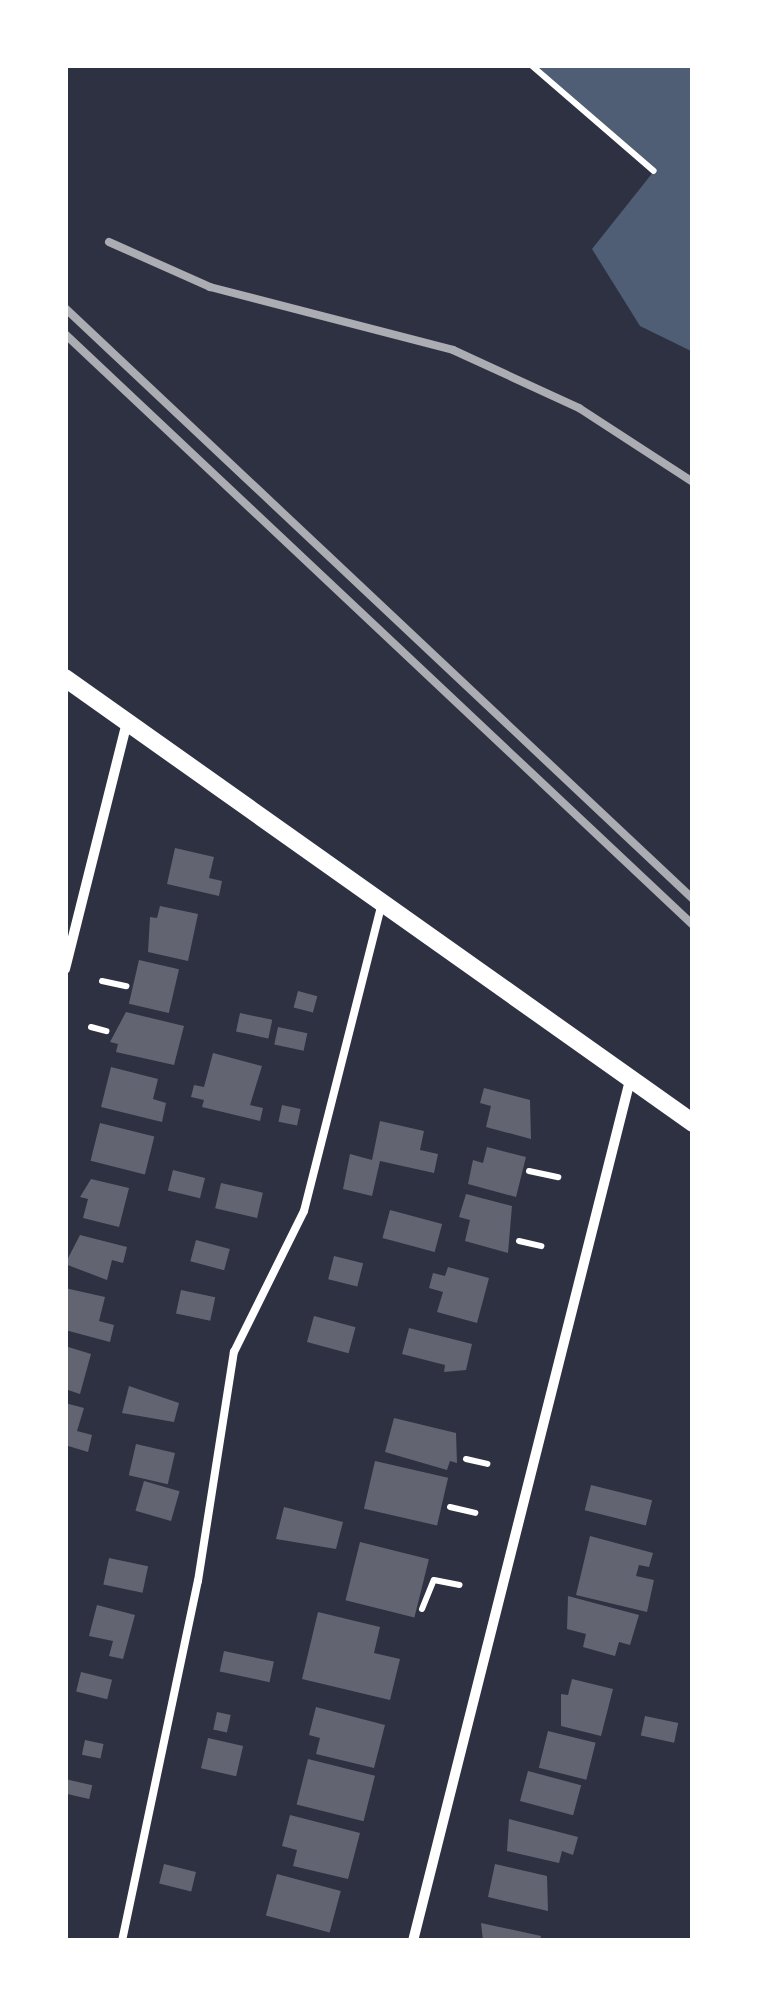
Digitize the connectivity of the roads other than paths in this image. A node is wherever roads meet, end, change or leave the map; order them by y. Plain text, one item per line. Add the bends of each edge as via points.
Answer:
1 (65, 678) edge
2 (127, 721) junction
3 (382, 902) junction
4 (65, 968) edge
5 (630, 1080) junction
6 (693, 1123) edge
7 (122, 1941) edge
8 (413, 1941) edge

1 - 2 street
2 - 3 street
2 - 4 street
3 - 5 street
3 - 7 lane via 304,1211 234,1352 198,1581
5 - 6 street
5 - 8 street

